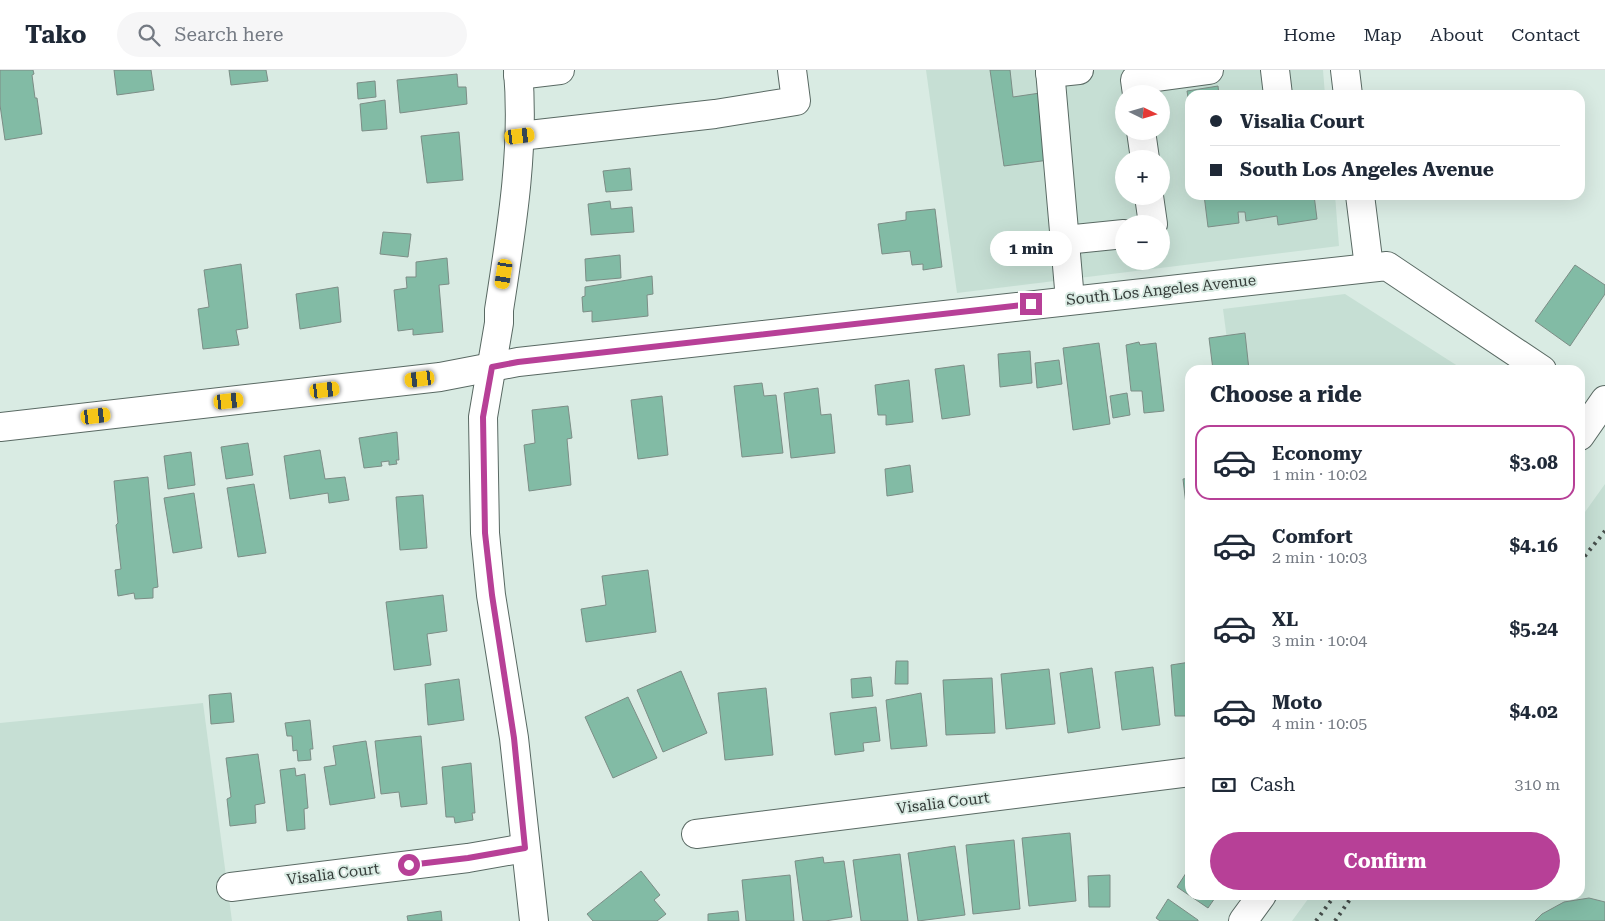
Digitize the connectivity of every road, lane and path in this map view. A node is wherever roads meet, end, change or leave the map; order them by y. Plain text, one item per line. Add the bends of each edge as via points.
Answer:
1 (560, 70) edge
2 (792, 70) edge
3 (1080, 70) edge
4 (1209, 70) edge
5 (1275, 70) edge
6 (1345, 70) edge
7 (518, 72) edge
8 (1050, 72) edge
9 (1129, 81) edge
10 (1277, 90) edge
11 (1347, 90) edge
12 (520, 136) junction
13 (1361, 200) edge
14 (1115, 235) edge
15 (1065, 240) junction
16 (1369, 268) junction
17 (1070, 300) junction
18 (1535, 365) edge
19 (492, 367) junction
20 (1597, 404) edge
21 (0, 427) edge
22 (1585, 427) edge
23 (1185, 773) edge
24 (696, 834) dead end
25 (525, 848) junction
26 (230, 887) dead end
27 (1258, 900) edge
28 (534, 921) edge
29 (1243, 921) edge

1 - 7 street
2 - 12 street via 796,101 715,114
3 - 8 street
4 - 9 street
5 - 10 street
6 - 11 street
7 - 12 street
8 - 15 street
12 - 19 street
13 - 16 street
14 - 15 street
15 - 17 street
16 - 17 street, South Los Angeles Avenue
16 - 18 street, South Los Angeles Avenue via 1387,266
17 - 19 street, South Los Angeles Avenue
19 - 21 street, South Los Angeles Avenue via 440,376
19 - 25 street via 483,417 485,533 514,738
20 - 22 street
23 - 24 street, Visalia Court
25 - 26 street, Visalia Court
25 - 28 street
27 - 29 street

